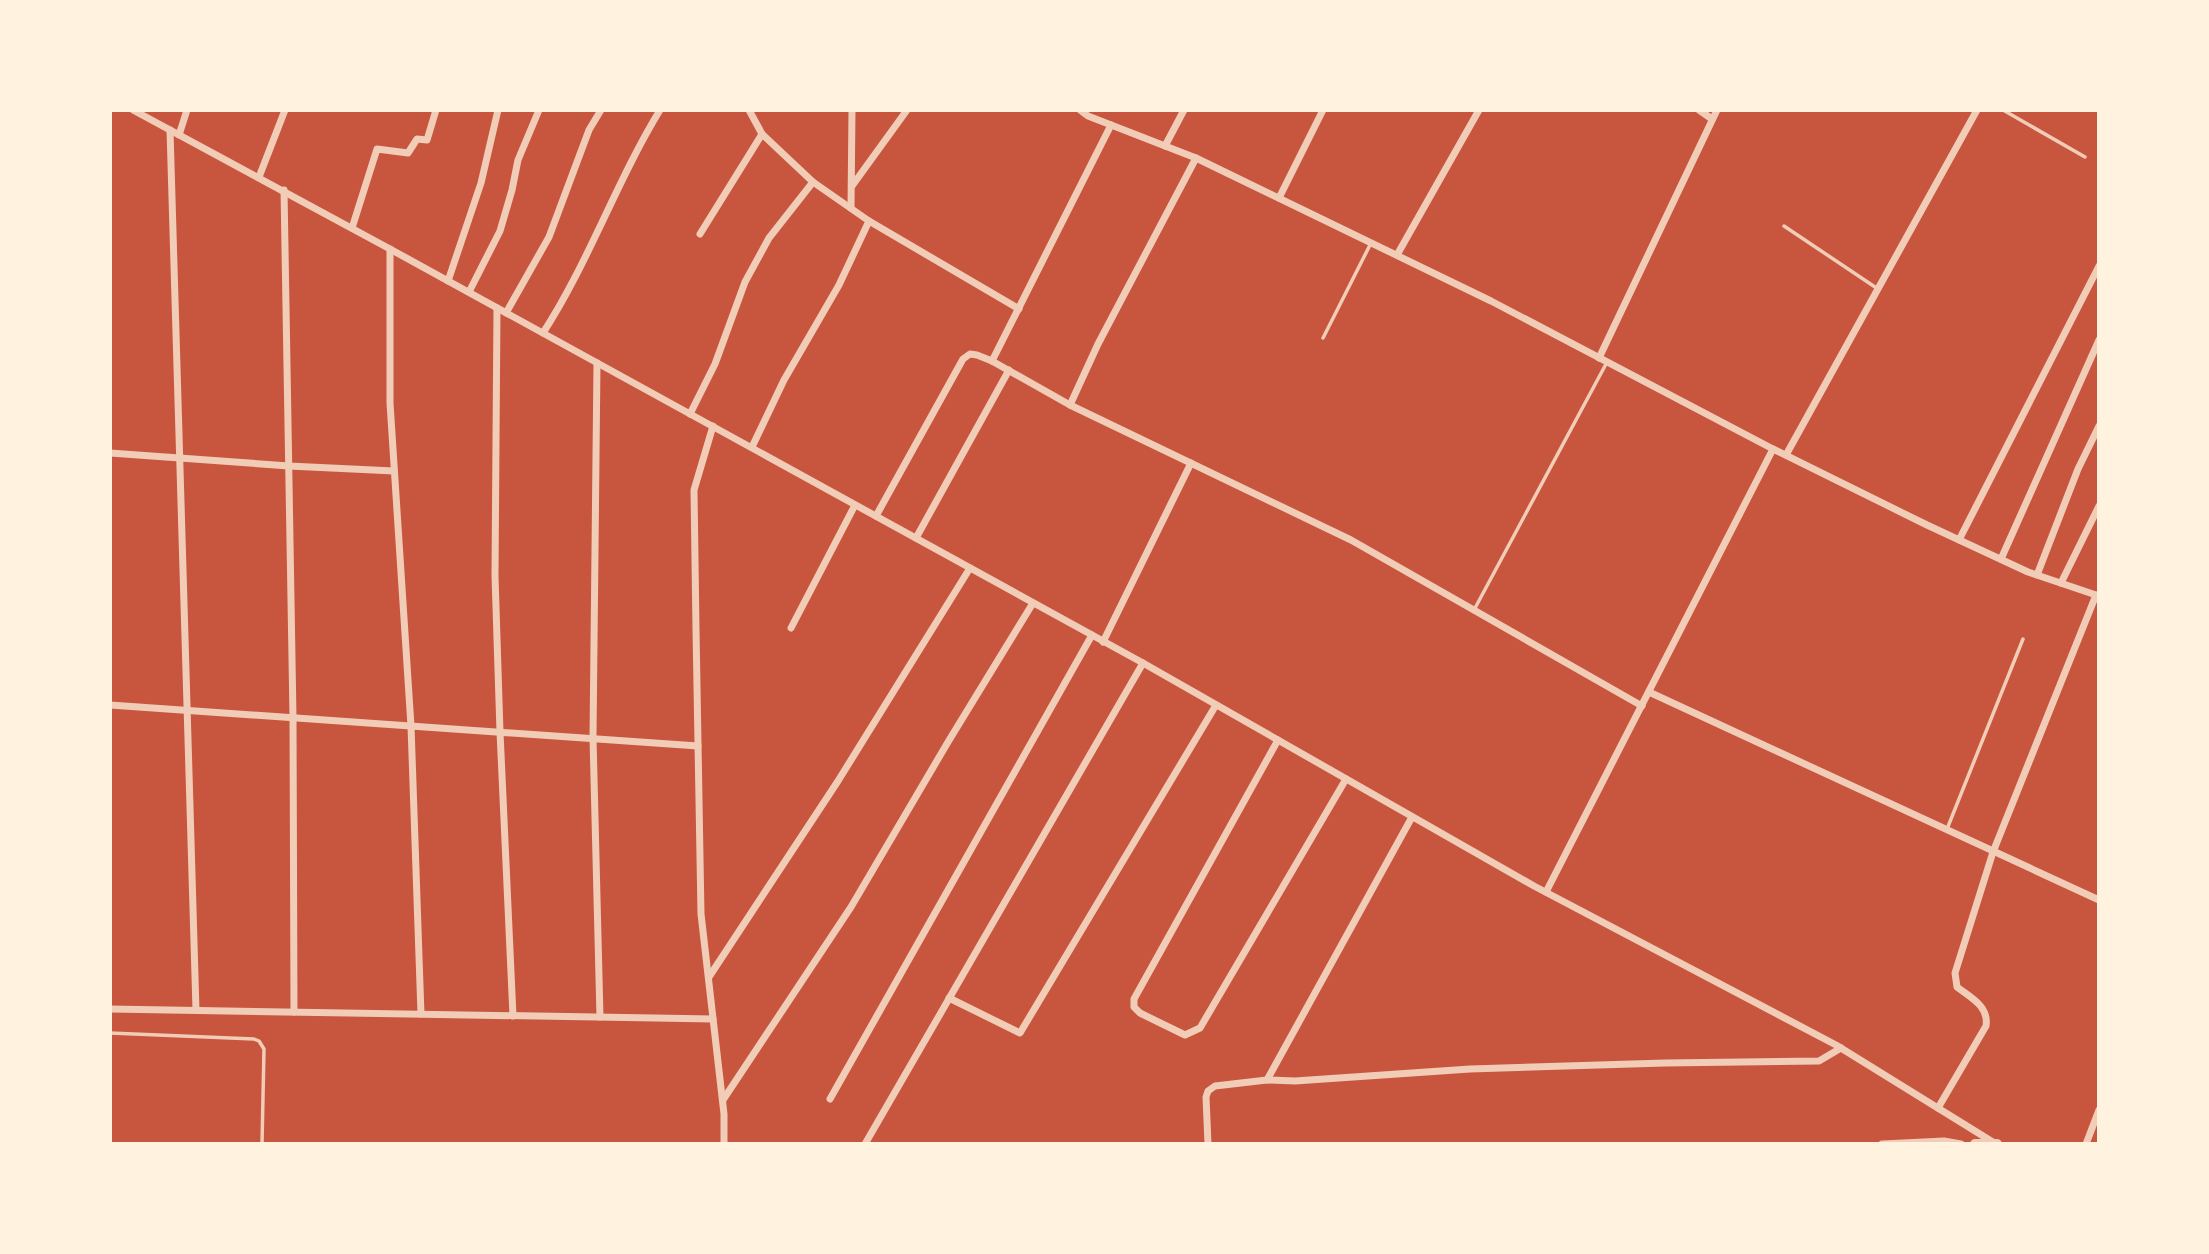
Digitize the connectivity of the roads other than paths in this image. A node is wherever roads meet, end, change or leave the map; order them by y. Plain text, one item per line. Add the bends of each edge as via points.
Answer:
1 (133, 110) edge
2 (187, 110) edge
3 (285, 110) edge
4 (436, 110) edge
5 (498, 110) edge
6 (539, 110) edge
7 (600, 110) edge
8 (660, 110) edge
9 (749, 110) edge
10 (852, 110) edge
11 (907, 110) edge
12 (1080, 110) edge
13 (1184, 110) edge
14 (1323, 110) edge
15 (1479, 110) edge
16 (1699, 110) edge
17 (1717, 110) edge
18 (2003, 110) edge
19 (1974, 111) edge
20 (1089, 113) edge
21 (1712, 118) junction
22 (1111, 125) junction
23 (170, 130) junction
24 (762, 134) junction
25 (179, 135) junction
26 (1165, 146) junction
27 (2084, 157) dead end
28 (1196, 158) junction
29 (259, 177) junction
30 (814, 182) junction
31 (851, 187) junction
32 (284, 190) junction
33 (1279, 198) junction
34 (851, 208) junction
35 (869, 221) junction
36 (1784, 226) dead end
37 (352, 228) junction
38 (701, 234) dead end
39 (1371, 243) junction
40 (390, 249) junction
41 (1397, 255) junction
42 (2099, 266) edge
43 (449, 281) junction
44 (1878, 289) junction
45 (468, 292) junction
46 (497, 308) junction
47 (1018, 309) junction
48 (506, 313) junction
49 (543, 333) junction
50 (1323, 338) dead end
51 (2099, 340) edge
52 (1599, 358) junction
53 (992, 361) junction
54 (1607, 362) junction
55 (597, 363) junction
56 (1009, 370) junction
57 (1070, 405) junction
58 (690, 414) junction
59 (713, 426) junction
60 (2099, 426) edge
61 (752, 447) junction
62 (1773, 449) junction
63 (110, 453) edge
64 (1786, 456) junction
65 (180, 458) junction
66 (1191, 463) junction
67 (289, 466) junction
68 (394, 471) junction
69 (855, 505) junction
70 (2099, 506) edge
71 (876, 516) junction
72 (916, 538) junction
73 (1959, 540) junction
74 (2001, 559) junction
75 (970, 568) junction
76 (2037, 575) junction
77 (2061, 583) junction
78 (2097, 595) edge
79 (1034, 603) junction
80 (1474, 610) junction
81 (791, 628) dead end
82 (1092, 635) junction
83 (2023, 639) dead end
84 (1103, 642) junction
85 (1143, 663) junction
86 (1649, 692) junction
87 (110, 705) edge
88 (1216, 705) junction
89 (1642, 706) junction
90 (187, 710) junction
91 (293, 717) junction
92 (411, 726) junction
93 (500, 732) junction
94 (593, 738) junction
95 (1278, 740) junction
96 (698, 746) junction
97 (1346, 779) junction
98 (1412, 817) junction
99 (1947, 831) junction
100 (1993, 852) junction
101 (1546, 892) junction
102 (2099, 900) edge
103 (708, 977) junction
104 (949, 998) junction
105 (110, 1009) edge
106 (196, 1010) junction
107 (294, 1012) junction
108 (421, 1014) junction
109 (513, 1016) junction
110 (600, 1017) junction
111 (713, 1019) junction
112 (110, 1034) edge
113 (1840, 1048) junction
114 (1267, 1080) junction
115 (830, 1100) dead end
116 (722, 1101) junction
117 (1938, 1108) junction
118 (2099, 1110) edge
119 (262, 1144) edge
120 (724, 1144) edge
121 (864, 1144) edge
122 (1208, 1144) edge
123 (1882, 1144) edge
124 (1961, 1144) edge
125 (1975, 1144) edge
126 (1996, 1144) edge
127 (2086, 1144) edge

1 - 23 street
2 - 25 street
3 - 29 street
4 - 37 street via 427,140 417,139 408,153 377,149
5 - 43 street via 481,183
6 - 45 street via 499,231
7 - 48 street via 549,237
8 - 49 street via 567,296
9 - 24 street
10 - 31 street
11 - 31 street
12 - 20 street
13 - 26 street
14 - 33 street
15 - 41 street
16 - 21 street
17 - 21 street
18 - 27 lane
19 - 44 street
20 - 22 street
21 - 52 street
22 - 26 street
22 - 47 street
23 - 25 street
23 - 65 street
24 - 30 street
24 - 38 street
25 - 29 street
26 - 28 street
28 - 33 street
28 - 57 street
29 - 32 street
30 - 34 street
30 - 58 street via 769,238 745,282 715,364
31 - 34 street
32 - 37 street
32 - 67 street
33 - 39 street
34 - 35 street
35 - 47 street
35 - 61 street
36 - 44 lane
37 - 40 street
39 - 41 street
39 - 50 lane
40 - 43 street
40 - 68 street
41 - 52 street
42 - 73 street
43 - 45 street
44 - 64 street
45 - 46 street
46 - 48 street
46 - 93 street via 495,576
47 - 53 street
48 - 49 street
49 - 55 street
51 - 74 street
52 - 54 street
53 - 56 street
53 - 71 street via 971,354 963,359
54 - 62 street
54 - 80 lane
55 - 58 street
55 - 94 street
56 - 57 street
56 - 72 street
57 - 66 street
58 - 59 street
59 - 61 street
59 - 96 street via 694,490
60 - 76 street
61 - 69 street
62 - 64 street
62 - 86 street
63 - 65 street
64 - 73 street
65 - 67 street
65 - 90 street
66 - 80 street via 1351,540
66 - 84 street
67 - 68 street
67 - 91 street
68 - 92 street
69 - 71 street
69 - 81 street
70 - 77 street
71 - 72 street
72 - 75 street
73 - 74 street
74 - 76 street
75 - 79 street
75 - 103 street via 838,781
76 - 77 street
77 - 78 street
78 - 100 street
79 - 82 street
79 - 116 street via 851,907
80 - 89 street
82 - 84 street
82 - 115 street
83 - 99 lane
84 - 85 street
85 - 88 street
85 - 104 street
86 - 89 street
86 - 99 street
87 - 90 street
88 - 95 street
88 - 104 street via 1020,1033
89 - 101 street
90 - 91 street
90 - 106 street
91 - 92 street
91 - 107 street
92 - 93 street
92 - 108 street
93 - 94 street
93 - 109 street
94 - 96 street
94 - 110 street
95 - 97 street
95 - 97 street via 1135,999 1134,1007 1140,1013 1185,1035 1200,1028
96 - 103 street via 701,914
97 - 98 street
98 - 101 street
98 - 114 street
99 - 100 street
100 - 102 street
100 - 117 street via 1955,973 1957,987 1986,1012 1986,1026
101 - 113 street
103 - 111 street
104 - 121 street
105 - 106 street
106 - 107 street
107 - 108 street
108 - 109 street
109 - 110 street
110 - 111 street
111 - 116 street
112 - 119 lane via 259,1041 264,1049
113 - 114 street via 1819,1060
113 - 117 street
114 - 122 street via 1208,1090
116 - 120 street
117 - 126 street
118 - 127 street
123 - 124 street
125 - 126 street

